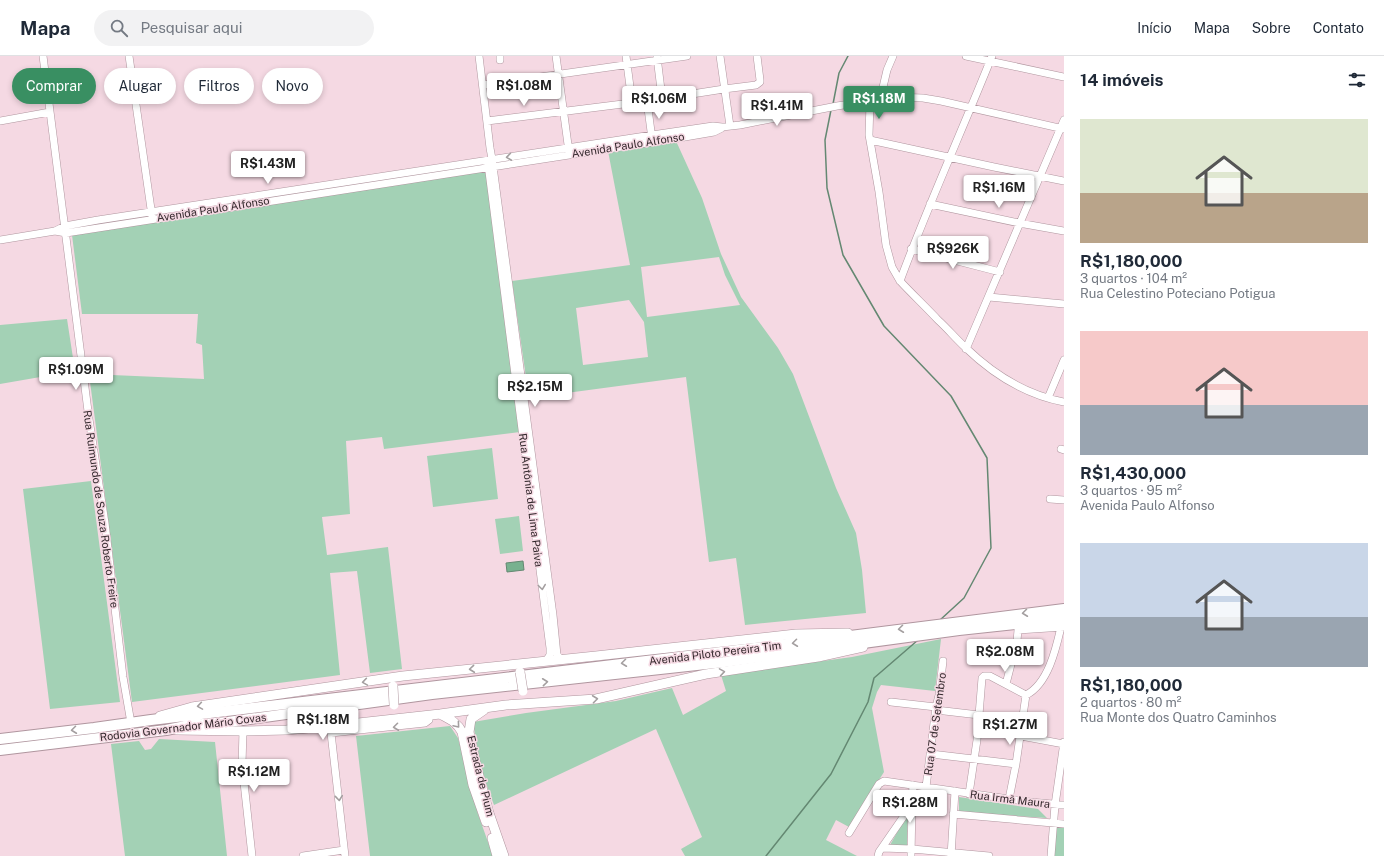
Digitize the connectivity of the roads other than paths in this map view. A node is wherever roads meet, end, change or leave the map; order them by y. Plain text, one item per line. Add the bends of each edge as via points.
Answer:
1 (43, 56) edge
2 (129, 56) edge
3 (479, 56) edge
4 (556, 56) edge
5 (626, 56) edge
6 (687, 56) edge
7 (720, 56) edge
8 (757, 56) edge
9 (893, 56) edge
10 (966, 56) edge
11 (657, 58) edge
12 (991, 59) edge
13 (627, 65) junction
14 (558, 74) junction
15 (1064, 77) edge
16 (483, 85) junction
17 (724, 89) junction
18 (662, 98) junction
19 (880, 100) junction
20 (647, 101) junction
21 (632, 102) junction
22 (870, 102) junction
23 (972, 107) junction
24 (563, 111) junction
25 (50, 112) junction
26 (1064, 120) edge
27 (0, 121) edge
28 (487, 121) junction
29 (730, 126) junction
30 (1062, 128) edge
31 (652, 138) junction
32 (870, 140) junction
33 (569, 151) junction
34 (949, 157) junction
35 (490, 163) junction
36 (1040, 176) junction
37 (1064, 181) edge
38 (930, 204) junction
39 (152, 215) junction
40 (1019, 223) junction
41 (65, 230) junction
42 (1064, 231) edge
43 (0, 240) edge
44 (911, 249) junction
45 (1000, 272) junction
46 (900, 281) junction
47 (988, 297) junction
48 (1064, 304) edge
49 (966, 349) junction
50 (1064, 360) edge
51 (1048, 398) junction
52 (1064, 402) edge
53 (1050, 499) dead end
54 (1064, 500) edge
55 (548, 602) junction
56 (1064, 608) edge
57 (1063, 624) edge
58 (930, 630) junction
59 (861, 634) junction
60 (898, 639) junction
61 (1061, 640) edge
62 (560, 659) junction
63 (546, 661) junction
64 (943, 661) dead end
65 (511, 665) junction
66 (403, 676) junction
67 (1006, 684) junction
68 (1026, 695) junction
69 (366, 699) junction
70 (891, 702) dead end
71 (515, 704) junction
72 (493, 707) junction
73 (936, 709) junction
74 (440, 714) junction
75 (428, 715) junction
76 (979, 715) junction
77 (408, 718) junction
78 (151, 720) junction
79 (131, 723) junction
80 (166, 730) junction
81 (331, 730) junction
82 (243, 731) junction
83 (1021, 736) junction
84 (0, 739) edge
85 (1064, 743) edge
86 (0, 750) edge
87 (931, 754) junction
88 (974, 760) junction
89 (1016, 764) junction
90 (913, 785) junction
91 (926, 787) junction
92 (955, 791) junction
93 (969, 794) junction
94 (1009, 799) junction
95 (912, 802) junction
96 (1055, 805) junction
97 (1064, 805) edge
98 (953, 814) junction
99 (1053, 822) junction
100 (1064, 824) edge
101 (848, 833) dead end
102 (882, 848) junction
103 (345, 853) edge
104 (911, 853) edge
105 (951, 854) edge
106 (252, 856) edge
107 (303, 856) edge
108 (498, 856) edge
109 (504, 856) edge
110 (878, 856) edge
111 (990, 856) edge
112 (1051, 856) edge

1 - 25 street, Rua Ruimundo de Souza Roberto Freire
2 - 39 street
3 - 16 street, Rua Antônia de Lima Paiva
4 - 14 street
5 - 13 street
6 - 11 street
7 - 17 street
8 - 17 street via 759,83
9 - 19 street
10 - 12 street
11 - 13 street
11 - 18 street
12 - 15 street
12 - 23 street
13 - 14 street
13 - 21 street
14 - 16 street
14 - 24 street
16 - 28 street, Rua Antônia de Lima Paiva
17 - 18 street
17 - 29 street
18 - 20 street
19 - 22 street, Avenida Paulo Alfonso
19 - 23 street, Avenida Paulo Alfonso via 922,98
20 - 21 street
20 - 31 street
21 - 24 street
22 - 29 street, Avenida Paulo Alfonso
22 - 32 street
23 - 30 street, Avenida Paulo Alfonso
23 - 34 street
24 - 28 street
24 - 33 street
25 - 27 street
25 - 41 street, Rua Ruimundo de Souza Roberto Freire
26 - 30 street
28 - 35 street, Rua Antônia de Lima Paiva
29 - 31 street, Avenida Paulo Alfonso via 713,126
30 - 36 street
31 - 33 street, Avenida Paulo Alfonso
32 - 34 street
32 - 46 street via 886,245
33 - 35 street, Avenida Paulo Alfonso
34 - 36 street
34 - 38 street
35 - 39 street, Avenida Paulo Alfonso
35 - 55 street, Rua Antônia de Lima Paiva
36 - 37 street
36 - 40 street
38 - 40 street
38 - 44 street
39 - 41 street, Avenida Paulo Alfonso
40 - 42 street
40 - 45 street
41 - 43 street, Avenida Paulo Alfonso
41 - 79 street, Rua Ruimundo de Souza Roberto Freire
44 - 45 street
44 - 46 street
45 - 47 street
46 - 49 street
47 - 48 street
47 - 49 street
49 - 51 street via 1010,381
50 - 51 street
51 - 52 street
53 - 54 street
55 - 62 street, Rua Antônia de Lima Paiva via 557,655
55 - 63 street, Rua Antônia de Lima Paiva via 550,654
56 -> 58 highway, Avenida Piloto Pereira Tim
57 - 58 highway, Avenida Piloto Pereira Tim
57 - 61 street
57 - 67 street via 1018,630
58 -> 59 highway, Avenida Piloto Pereira Tim
58 - 60 highway, Avenida Piloto Pereira Tim
59 - 62 main road via 796,634
59 -> 69 highway, Avenida Piloto Pereira Tim
69 -> 60 highway, Avenida Piloto Pereira Tim via 732,661
71 -> 60 main road via 596,699 706,674 818,657
61 - 68 street via 1044,677
62 - 63 main road
63 - 65 main road
64 - 73 street, Rua 07 de Setembro
65 -> 66 main road
65 - 71 main road, bridge via 518,667 523,691 520,700
66 - 77 main road, bridge via 396,680 393,686 394,705 395,711
66 -> 78 main road via 192,707
67 - 68 street
67 - 76 street via 990,676 983,677
68 - 83 street
69 - 78 highway, Rodovia Governador Mário Covas
69 - 80 highway, Rodovia Governador Mário Covas
70 - 73 street
71 - 72 main road
72 - 74 main road
72 - 109 main road, Estrada de Pium via 472,718 469,732 481,785
73 - 76 street
73 - 87 street, Rua 07 de Setembro
74 - 75 main road
74 -> 108 main road, Estrada de Pium via 455,722 462,732 474,785
75 - 77 main road
75 -> 81 street via 425,723
76 - 88 street
77 - 81 main road
78 - 79 highway, Rodovia Governador Mário Covas
79 -> 84 highway, Rodovia Governador Mário Covas
80 - 82 main road
80 - 86 highway, Rodovia Governador Mário Covas
81 - 82 main road
81 -> 103 street
82 - 106 street via 243,770
83 - 85 street
83 - 89 street
85 - 96 street
87 - 88 street
87 - 91 street, Rua 07 de Setembro
88 - 89 street
88 - 93 street
89 - 94 street
90 - 91 street, Rua Irmã Maura
90 - 95 street
90 - 101 street, Rua Irmã Maura via 884,781 879,784
91 - 92 street, Rua Irmã Maura
92 - 93 street, Rua Irmã Maura
92 - 98 street
93 - 94 street, Rua Irmã Maura
94 - 96 street, Rua Irmã Maura
95 - 102 street
95 - 104 street
96 - 97 street, Rua Irmã Maura
96 - 99 street
98 - 99 street
98 - 105 street
99 - 100 street
99 - 112 street
102 - 104 street
102 - 110 street
103 - 107 street
104 - 105 street
105 - 111 street

